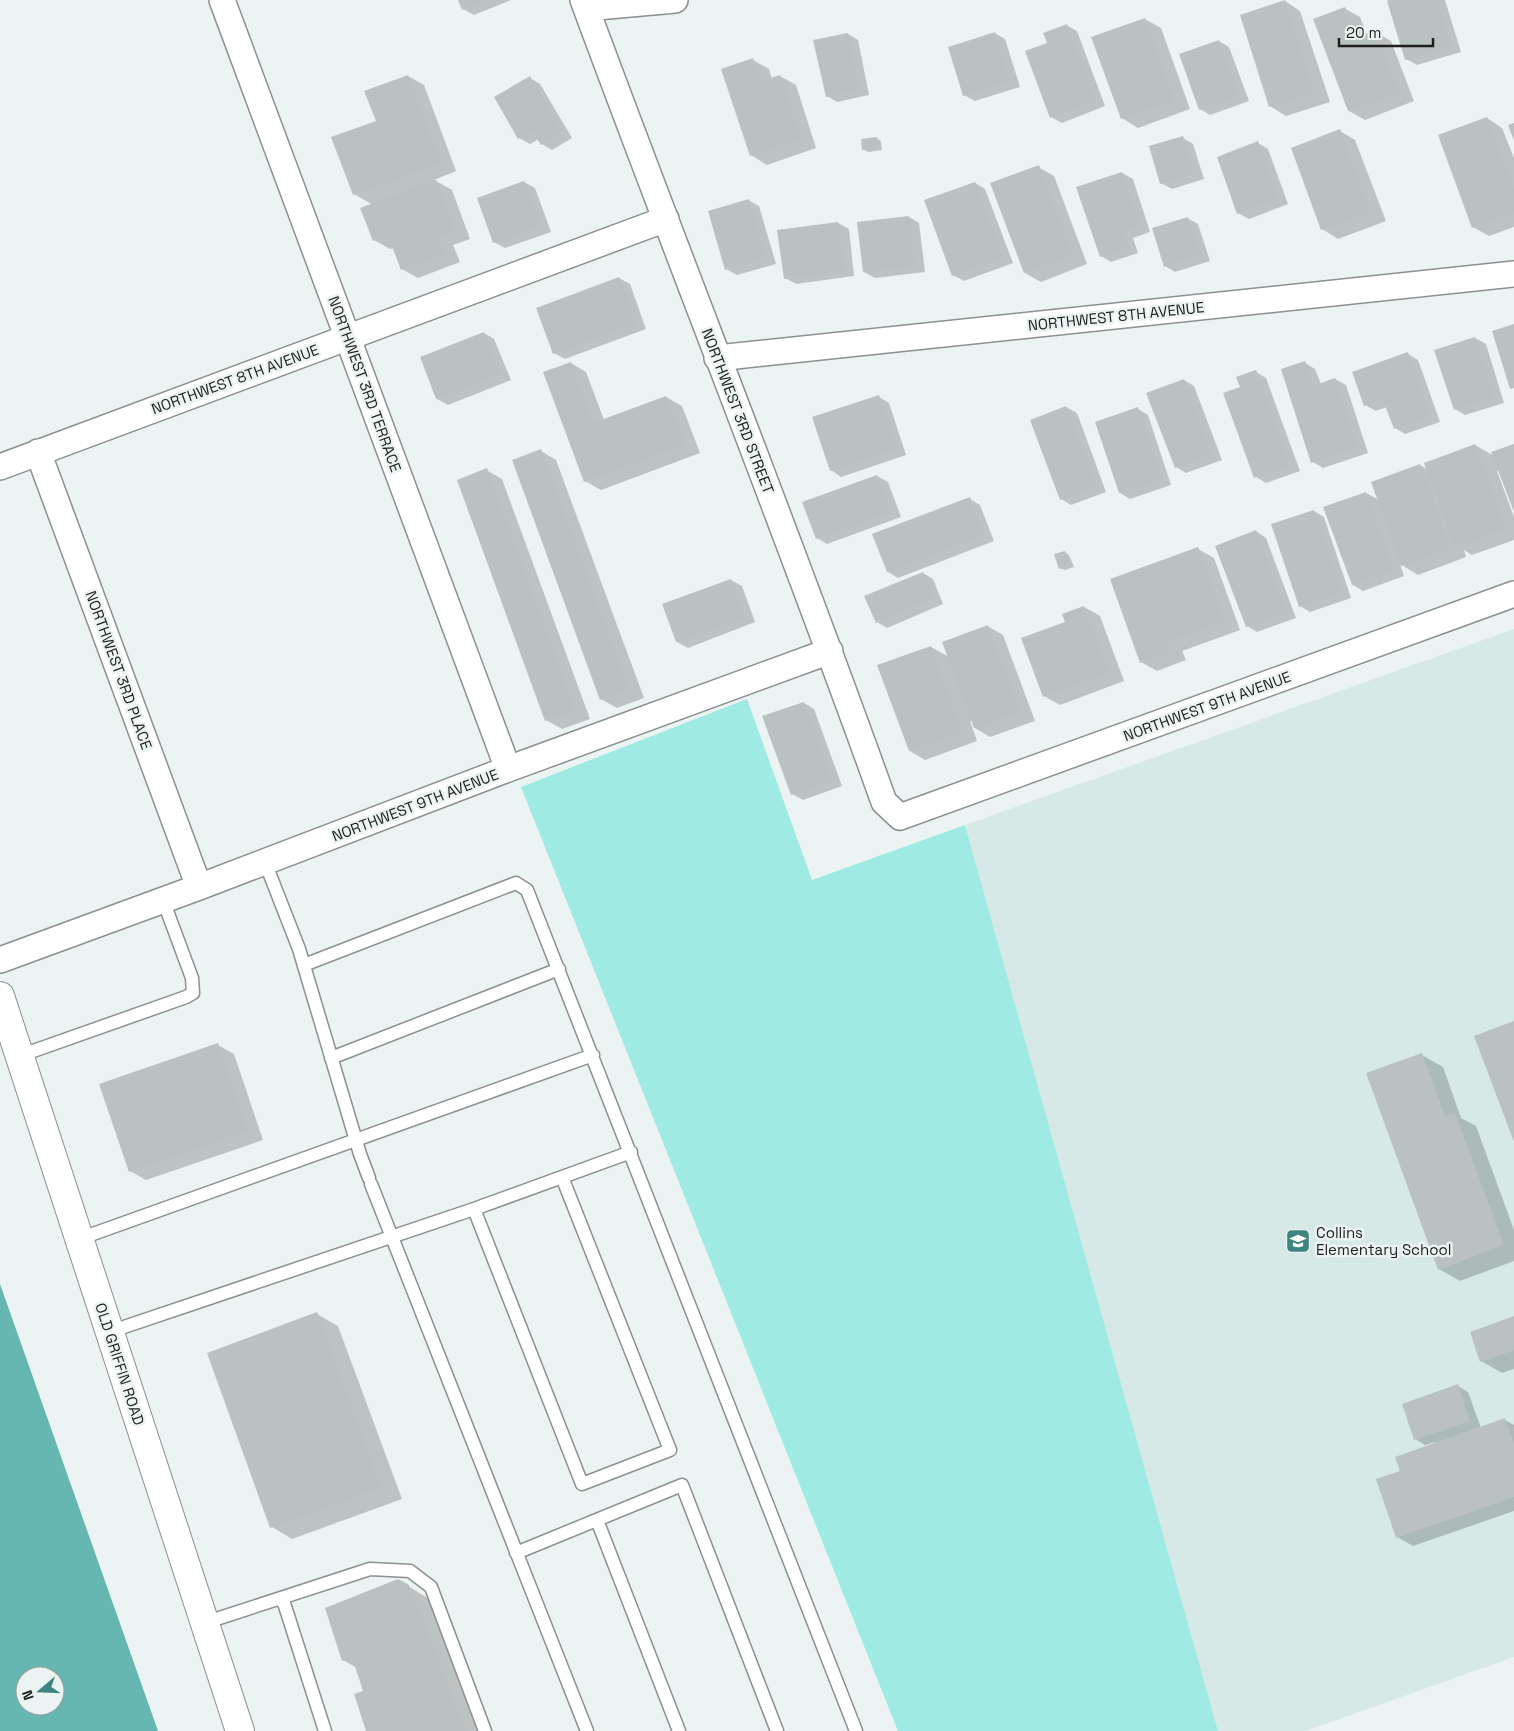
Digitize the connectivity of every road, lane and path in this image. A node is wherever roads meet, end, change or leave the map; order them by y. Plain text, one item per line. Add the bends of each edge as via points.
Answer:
1 (222, 0) edge
2 (675, 0) edge
3 (585, 4) edge
4 (666, 219) junction
5 (1514, 274) edge
6 (348, 337) junction
7 (717, 358) junction
8 (38, 452) junction
9 (0, 466) edge
10 (1514, 594) edge
11 (830, 651) junction
12 (508, 769) junction
13 (900, 817) joint
14 (265, 862) junction
15 (199, 888) junction
16 (163, 900) junction
17 (0, 960) edge
18 (304, 965) junction
19 (559, 969) junction
20 (0, 996) edge
21 (592, 1055) junction
22 (19, 1056) junction
23 (331, 1058) junction
24 (356, 1141) junction
25 (631, 1152) junction
26 (562, 1177) junction
27 (474, 1209) junction
28 (392, 1238) junction
29 (79, 1239) junction
30 (109, 1332) junction
31 (596, 1520) junction
32 (516, 1553) junction
33 (279, 1599) junction
34 (204, 1623) junction
35 (240, 1731) edge
36 (325, 1731) edge
37 (485, 1731) edge
38 (587, 1731) edge
39 (679, 1731) edge
40 (777, 1731) edge
41 (856, 1731) edge

1 - 6 street, NORTHWEST 3RD TERRACE
2 - 3 street
3 - 4 street, NORTHWEST 3RD STREET
4 - 6 street, NORTHWEST 8TH AVENUE
4 - 7 street, NORTHWEST 3RD STREET
5 - 7 street, NORTHWEST 8TH AVENUE
6 - 8 street, NORTHWEST 8TH AVENUE
6 - 12 street, NORTHWEST 3RD TERRACE
7 - 11 street, NORTHWEST 3RD STREET
8 - 9 street, NORTHWEST 8TH AVENUE
8 - 15 street, NORTHWEST 3RD PLACE
10 - 13 street, NORTHWEST 9TH AVENUE
11 - 12 street, NORTHWEST 9TH AVENUE
11 - 13 street, NORTHWEST 3RD STREET via 884,802
12 - 14 street, NORTHWEST 9TH AVENUE
14 - 15 street, NORTHWEST 9TH AVENUE
14 - 18 lane
15 - 16 street, NORTHWEST 9TH AVENUE
16 - 17 street, NORTHWEST 9TH AVENUE
16 - 22 lane via 192,978 193,993
18 - 19 lane via 516,883 527,890
18 - 23 lane
19 - 21 lane
19 - 23 lane
20 - 22 street, OLD GRIFFIN ROAD
21 - 24 lane
21 - 25 lane
22 - 29 street, OLD GRIFFIN ROAD
23 - 24 lane
24 - 28 lane
24 - 29 lane
25 - 26 lane
25 - 41 lane
26 - 27 lane
26 - 27 lane via 670,1450 582,1484
27 - 28 lane
28 - 30 lane
28 - 32 lane
29 - 30 street, OLD GRIFFIN ROAD
30 - 34 street, OLD GRIFFIN ROAD
31 - 32 lane
31 - 39 lane
31 - 40 lane via 682,1485
32 - 38 lane
33 - 34 lane
33 - 36 lane via 284,1603
33 - 37 lane via 370,1569 410,1571 431,1587
34 - 35 street, OLD GRIFFIN ROAD

